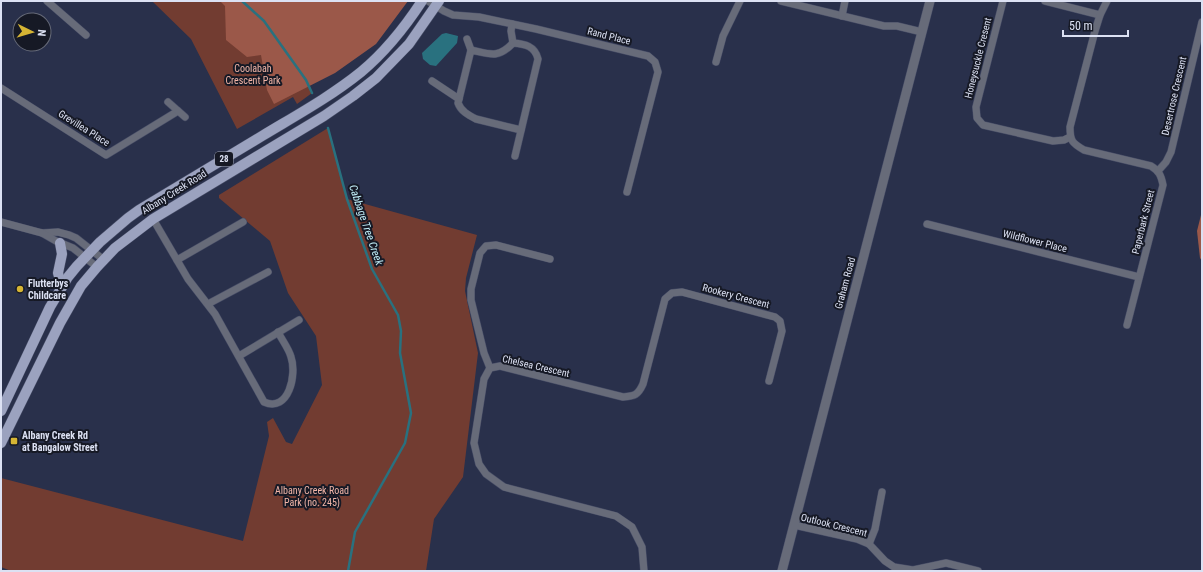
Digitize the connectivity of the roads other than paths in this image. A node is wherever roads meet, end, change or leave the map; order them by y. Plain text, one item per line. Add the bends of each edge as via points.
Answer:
1 (47, 1) edge
2 (422, 1) edge
3 (740, 1) edge
4 (781, 1) edge
5 (846, 1) edge
6 (930, 1) edge
7 (1003, 1) edge
8 (1046, 1) edge
9 (1106, 1) edge
10 (434, 3) edge
11 (1100, 15) junction
12 (842, 16) junction
13 (1202, 22) edge
14 (512, 24) junction
15 (922, 32) junction
16 (86, 35) dead end
17 (467, 38) dead end
18 (513, 43) junction
19 (471, 50) junction
20 (716, 62) dead end
21 (432, 81) dead end
22 (1, 88) edge
23 (459, 99) junction
24 (168, 102) dead end
25 (178, 111) junction
26 (185, 117) dead end
27 (521, 130) junction
28 (1070, 137) junction
29 (515, 156) dead end
30 (1158, 171) junction
31 (627, 192) dead end
32 (153, 219) junction
33 (1, 222) edge
34 (243, 222) dead end
35 (927, 224) dead end
36 (42, 233) junction
37 (60, 243) junction
38 (88, 253) junction
39 (550, 258) dead end
40 (177, 260) junction
41 (100, 263) junction
42 (268, 272) dead end
43 (1139, 277) junction
44 (62, 287) junction
45 (672, 293) joint
46 (208, 304) junction
47 (299, 320) dead end
48 (1127, 325) dead end
49 (278, 332) junction
50 (239, 356) junction
51 (490, 368) junction
52 (769, 381) dead end
53 (1, 411) edge
54 (1, 443) edge
55 (882, 492) dead end
56 (794, 525) junction
57 (869, 544) junction
58 (644, 571) edge
59 (782, 571) edge
60 (978, 571) edge

1 - 16 street
2 - 38 main road, Albany Creek Road / 28 via 383,51 346,84 139,210
3 - 20 street via 723,36
4 - 12 street
5 - 12 street
6 - 15 street, Graham Road
7 - 28 street, Honeysuckle Cresent via 976,107 977,118 983,125 1053,141
8 - 11 street
9 - 11 street
10 - 14 street, Rand Place via 453,15
10 - 32 main road, Albany Creek Road / 28 via 419,31 399,55 353,96
11 - 28 street via 1070,127
12 - 15 street
13 - 30 street, Desertrose Crescent via 1171,152
14 - 18 street via 510,30
14 - 31 street, Rand Place via 648,56 655,62 658,72
15 - 56 street, Graham Road
17 - 19 street
18 - 19 street via 507,50 497,54
18 - 27 street via 531,47 538,59
19 - 23 street
21 - 23 street
22 - 25 street, Grevillea Place via 106,156
23 - 27 street via 460,108 469,116
24 - 25 street
25 - 26 street
27 - 29 street
28 - 30 street via 1075,145 1084,150 1151,166
30 - 43 street, Paperbark Street via 1162,177 1162,185
32 - 40 street
32 - 41 main road, Albany Creek Road / 28 via 124,240
33 - 36 street
34 - 40 street
35 - 43 street, Wildflower Place
36 - 37 street
36 - 38 street via 58,232 76,238
37 - 38 street
37 - 44 main road via 62,254 58,273
38 - 41 street
38 - 44 main road, Albany Creek Road / 28
39 - 51 street via 496,245 486,246 480,253 471,288 471,300
40 - 46 street
41 - 54 main road, Albany Creek Road / 28 via 81,286 60,323
42 - 46 street
43 - 48 street, Paperbark Street
44 - 53 main road, Albany Creek Road / 28
45 - 51 street, Chelsea Crescent via 665,299 640,392 633,396 623,397 500,366
45 - 52 street, Rookery Crescent via 682,292 775,317 780,321 782,331
46 - 50 street
47 - 49 street
49 - 50 street
49 - 50 street via 293,365 291,387 285,398 277,404 264,402
51 - 58 street, Chelsea Crescent via 484,379 474,443 486,474 504,487 616,516 632,527 639,540
55 - 57 street via 880,512
56 - 57 street, Outlook Crescent
56 - 59 street, Graham Road
57 - 60 street, Outlook Crescent via 894,567 913,570 946,563

